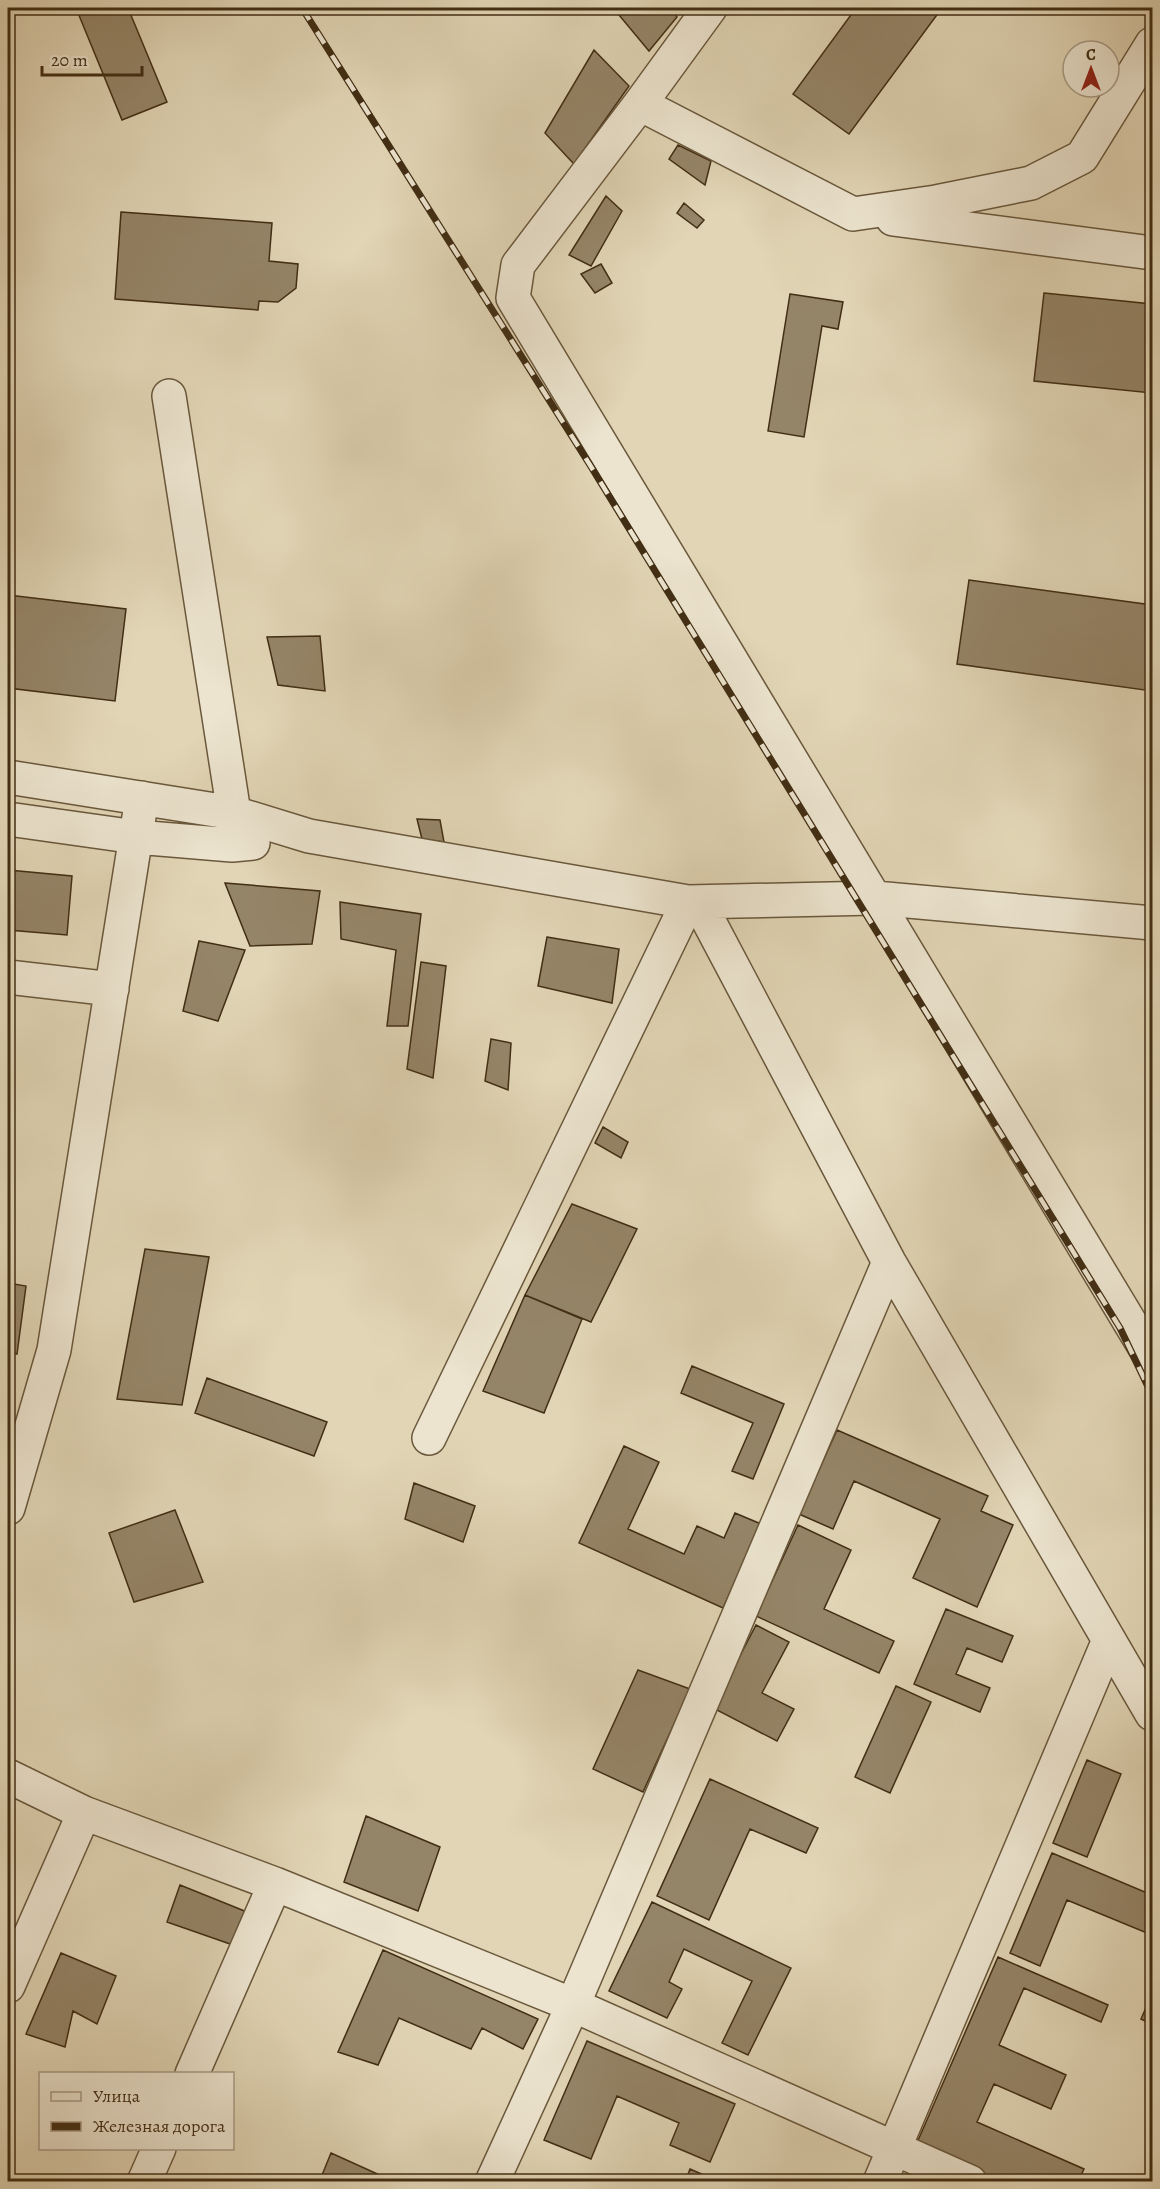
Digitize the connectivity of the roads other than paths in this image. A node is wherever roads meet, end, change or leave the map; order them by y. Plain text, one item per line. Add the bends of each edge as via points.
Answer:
1 (710, 8) edge
2 (1152, 45) edge
3 (640, 104) junction
4 (853, 214) junction
5 (1152, 253) edge
6 (168, 396) dead end
7 (8, 777) edge
8 (142, 798) junction
9 (234, 813) junction
10 (8, 819) edge
11 (309, 836) junction
12 (136, 837) junction
13 (232, 845) junction
14 (874, 898) junction
15 (688, 902) junction
16 (1152, 923) edge
17 (8, 977) edge
18 (112, 989) junction
19 (889, 1262) junction
20 (1152, 1359) edge
21 (429, 1438) dead end
22 (8, 1508) edge
23 (1109, 1640) junction
24 (1152, 1714) edge
25 (8, 1776) edge
26 (84, 1813) junction
27 (275, 1884) junction
28 (8, 1986) edge
29 (573, 2005) junction
30 (192, 2072) edge
31 (895, 2148) junction
32 (158, 2150) edge
33 (144, 2181) edge
34 (492, 2181) edge
35 (880, 2181) edge
36 (970, 2181) edge

1 - 3 street
2 - 4 street via 1082,157 1031,183
3 - 4 street
3 - 14 street via 518,265 513,298
4 - 5 street
6 - 9 street
7 - 8 street
8 - 9 street
8 - 12 street
9 - 11 street
9 - 13 street
10 - 12 street
11 - 13 street
11 - 15 street
12 - 13 street
12 - 18 street
14 - 15 street
14 - 16 street
14 - 20 street
15 - 19 street via 706,916
15 - 21 street
17 - 18 street
18 - 22 street via 54,1350
19 - 23 street
19 - 29 street
23 - 24 street
23 - 31 street
25 - 26 street
26 - 27 street
26 - 28 street
27 - 29 street
27 - 30 street
29 - 31 street
29 - 34 street
31 - 35 street
31 - 36 street
32 - 33 street

